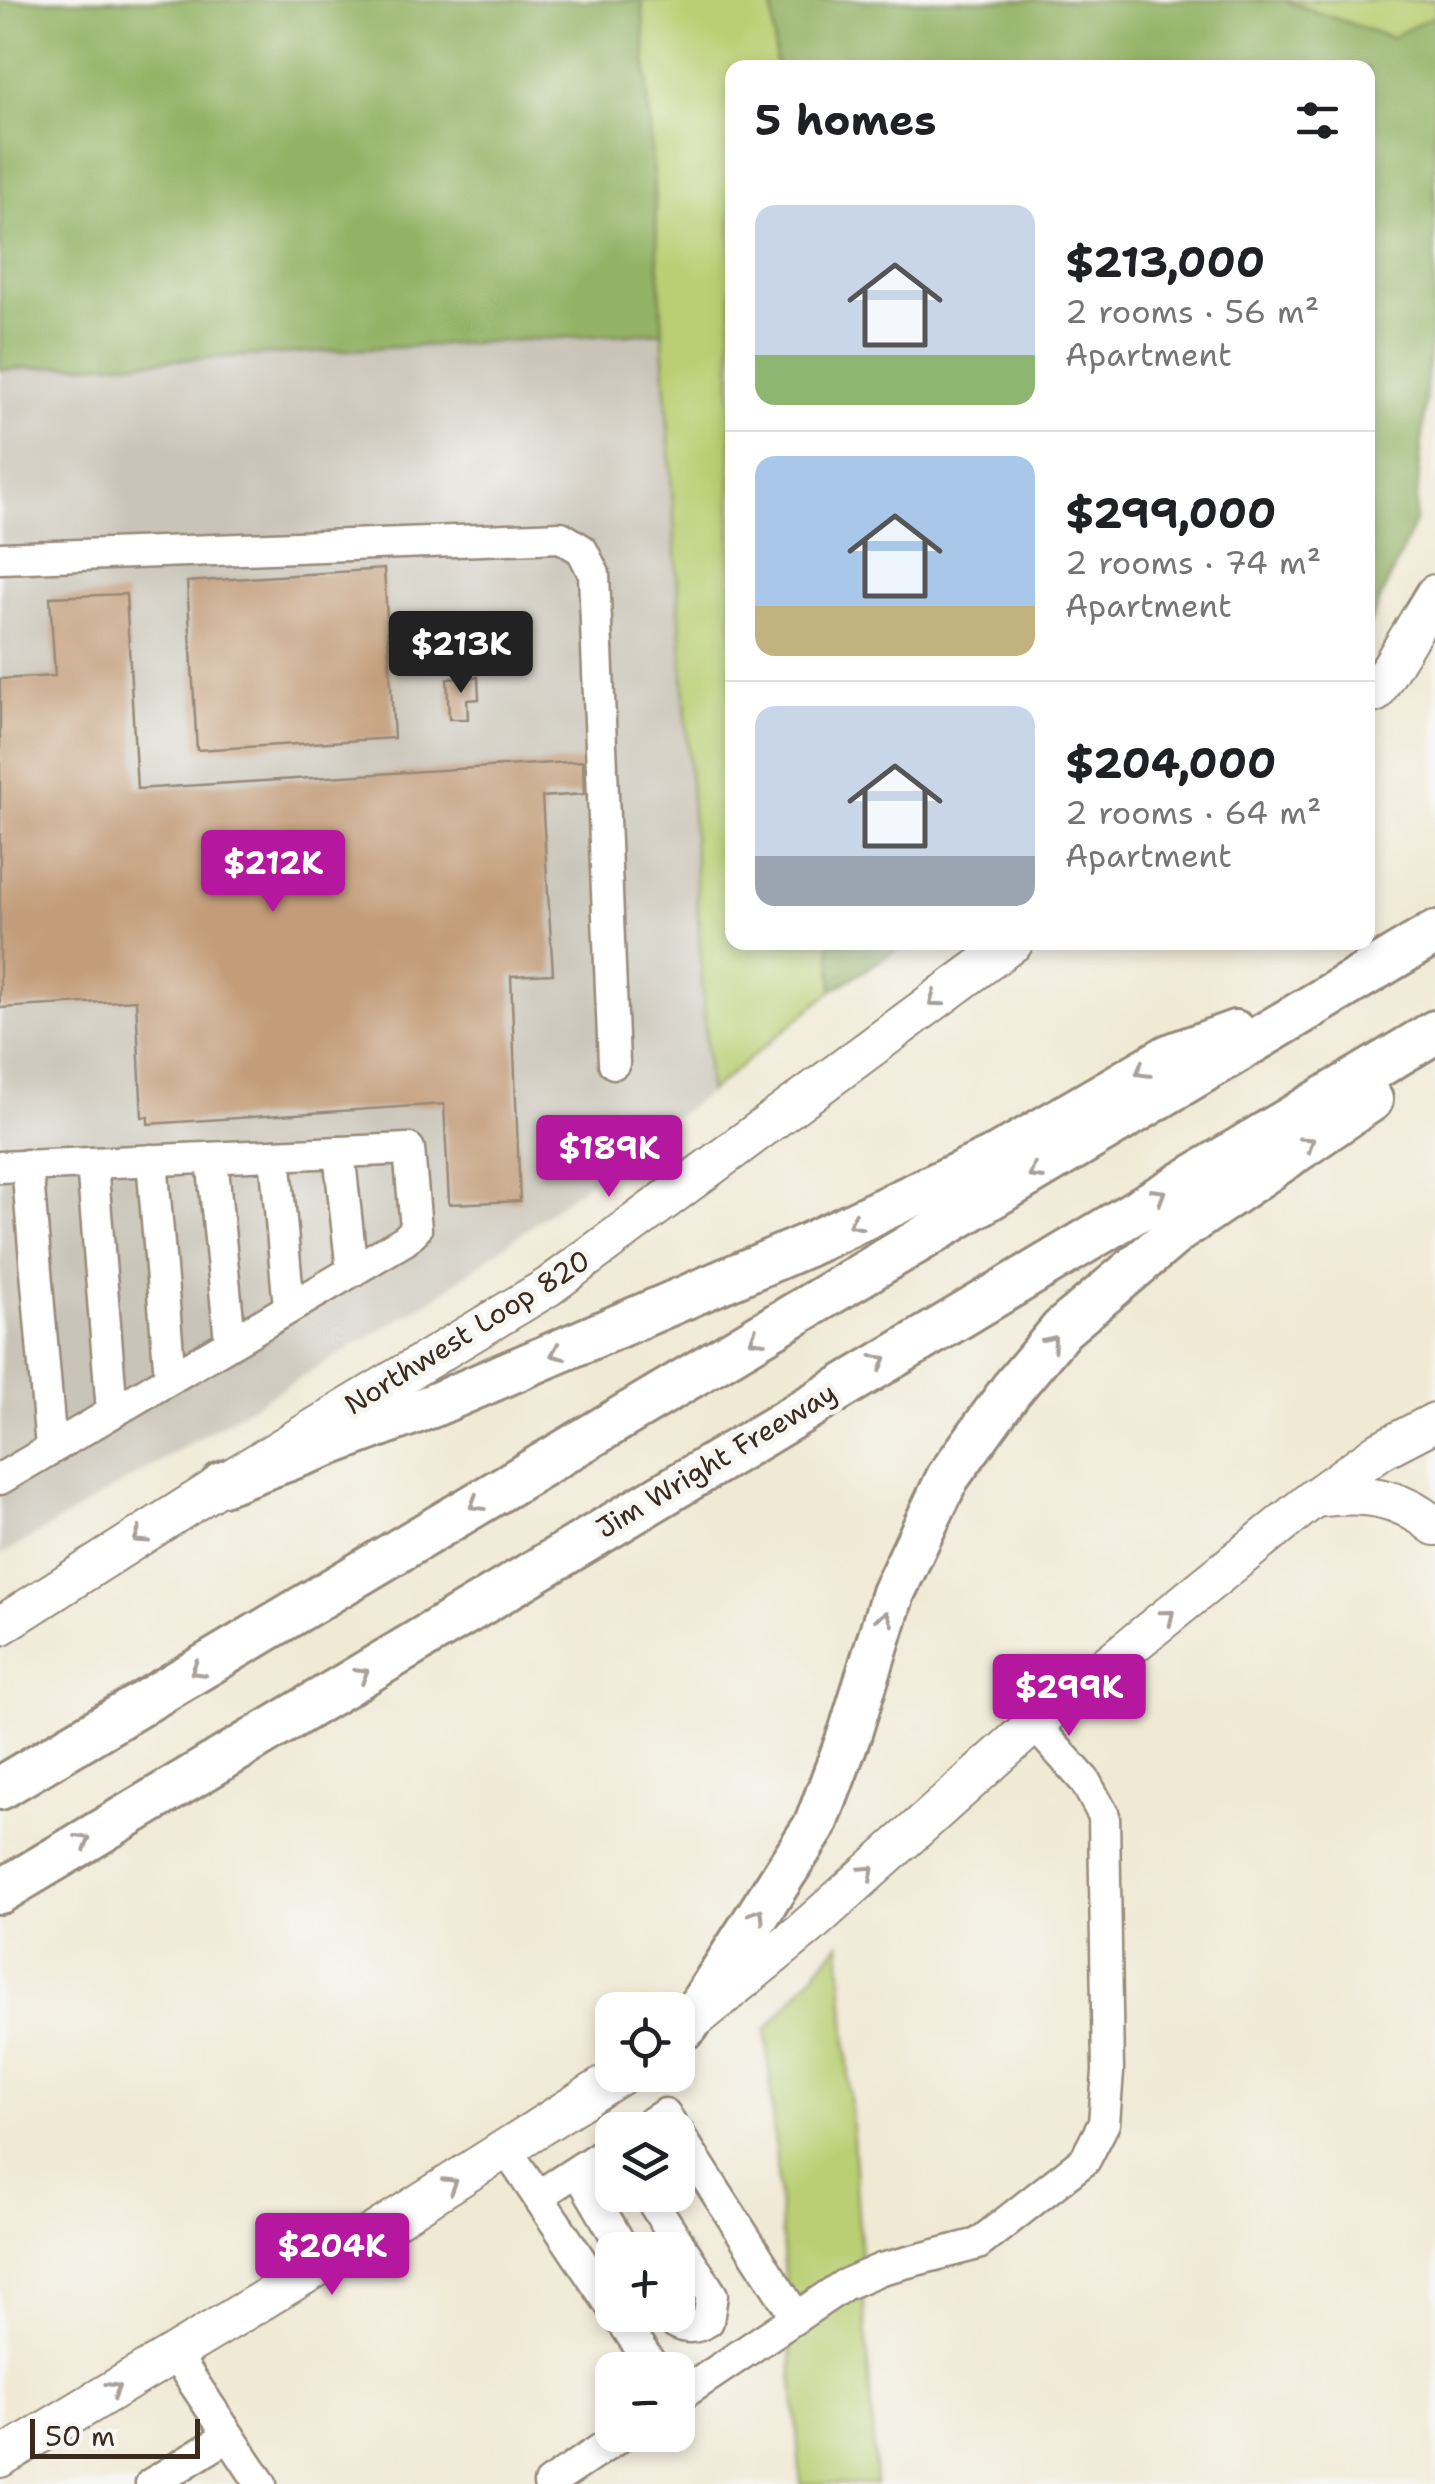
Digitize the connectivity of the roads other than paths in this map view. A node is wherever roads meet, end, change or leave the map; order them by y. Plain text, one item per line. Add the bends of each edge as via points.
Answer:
1 (0, 558) edge
2 (1435, 594) edge
3 (1435, 654) edge
4 (1375, 690) edge
5 (1375, 693) edge
6 (1435, 933) edge
7 (1003, 950) edge
8 (1330, 998) junction
9 (1419, 1042) edge
10 (614, 1063) dead end
11 (339, 1152) junction
12 (276, 1155) junction
13 (212, 1158) junction
14 (152, 1160) junction
15 (92, 1163) junction
16 (14, 1166) edge
17 (352, 1271) junction
18 (290, 1306) junction
19 (230, 1340) junction
20 (170, 1377) junction
21 (112, 1411) junction
22 (1435, 1422) edge
23 (51, 1448) junction
24 (0, 1479) edge
25 (222, 1484) junction
26 (1314, 1498) junction
27 (1435, 1526) edge
28 (0, 1626) edge
29 (1034, 1724) junction
30 (0, 1788) edge
31 (0, 1892) edge
32 (695, 2010) edge
33 (695, 2019) edge
34 (595, 2092) edge
35 (506, 2149) junction
36 (595, 2160) edge
37 (695, 2161) edge
38 (578, 2171) junction
39 (538, 2196) junction
40 (614, 2232) edge
41 (695, 2268) edge
42 (595, 2282) edge
43 (796, 2317) junction
44 (695, 2321) edge
45 (684, 2332) edge
46 (174, 2353) junction
47 (714, 2372) junction
48 (695, 2385) edge
49 (229, 2436) junction
50 (597, 2452) edge
51 (0, 2458) edge
52 (152, 2484) edge
53 (260, 2484) edge
54 (549, 2484) edge

1 - 10 lane via 562,537 582,550 594,574
2 - 4 main road
3 - 5 main road
6 - 8 highway
7 -> 25 main road, Northwest Loop 820 via 548,1287
8 -> 25 highway via 1169,1056 1000,1154 788,1254 434,1404
8 -> 30 highway
31 -> 9 highway, Jim Wright Freeway
32 -> 9 highway via 816,1824 893,1593 948,1477 1011,1390 1062,1329 1178,1232 1371,1100
11 - 12 lane
11 - 17 lane
11 - 17 lane via 409,1149 416,1229
12 - 13 lane
12 - 18 lane
13 - 14 lane
13 - 19 lane
14 - 15 lane
14 - 20 lane
15 - 16 lane
15 - 21 lane
16 - 23 lane
17 - 18 lane
18 - 19 lane
19 - 20 lane
20 - 21 lane
21 - 23 lane
22 - 26 main road
23 - 24 lane
25 -> 28 main road, Northwest Loop 820
26 - 27 main road via 1382,1496
29 -> 26 main road
33 -> 29 main road
29 - 43 lane via 1085,1781 1104,1816 1104,2123 1085,2160 978,2244 869,2274
34 - 35 main road
35 - 39 lane
46 -> 35 main road
36 - 38 lane
37 - 43 lane
38 - 39 lane
38 - 40 lane
39 - 42 lane
41 - 44 lane via 712,2295 708,2321
43 - 47 lane
45 - 47 lane
46 - 49 lane
51 -> 46 main road
47 - 48 lane
49 - 52 lane
49 - 53 lane
50 - 54 lane

